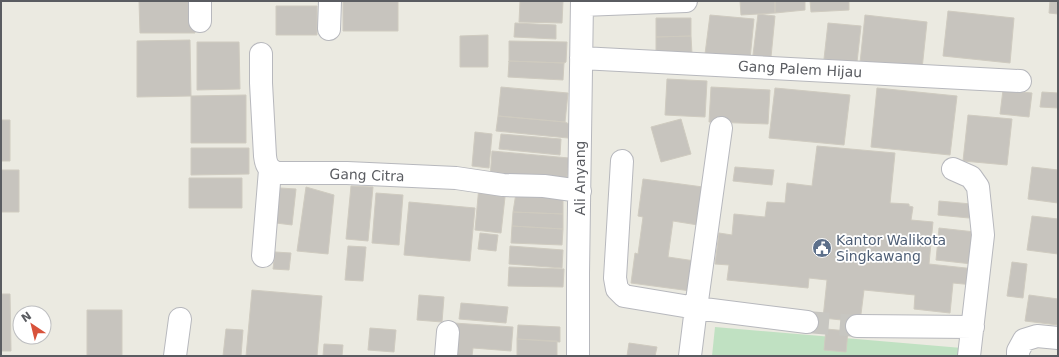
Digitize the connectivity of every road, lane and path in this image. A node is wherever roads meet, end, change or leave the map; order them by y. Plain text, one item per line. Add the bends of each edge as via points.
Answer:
1 (330, 1) edge
2 (686, 1) edge
3 (648, 2) edge
4 (582, 3) edge
5 (329, 29) dead end
6 (261, 54) dead end
7 (581, 58) junction
8 (1020, 81) dead end
9 (721, 128) dead end
10 (622, 161) dead end
11 (953, 169) dead end
12 (270, 170) junction
13 (580, 191) junction
14 (263, 256) dead end
15 (696, 308) junction
16 (180, 319) dead end
17 (807, 322) tunnel mouth
18 (857, 326) tunnel mouth
19 (972, 327) junction
20 (448, 332) dead end
21 (1058, 338) edge
22 (175, 356) edge
23 (446, 356) edge
24 (578, 356) edge
25 (690, 356) edge
26 (969, 356) edge
27 (1018, 356) edge

1 - 5 street
2 - 3 street
3 - 4 street
4 - 7 street, Ali Anyang
6 - 12 street via 265,156
7 - 8 street, Gang Palem Hijau
7 - 13 street, Ali Anyang
9 - 15 street
10 - 15 street via 615,278 617,289 624,296
11 - 19 street via 971,177 978,187 983,235
12 - 13 street, Gang Citra via 277,173 456,178
12 - 14 street
13 - 24 street, Ali Anyang
15 - 17 street
15 - 25 street
16 - 22 street
18 - 19 street
19 - 26 street
20 - 23 street
21 - 27 street via 1037,336 1024,340

